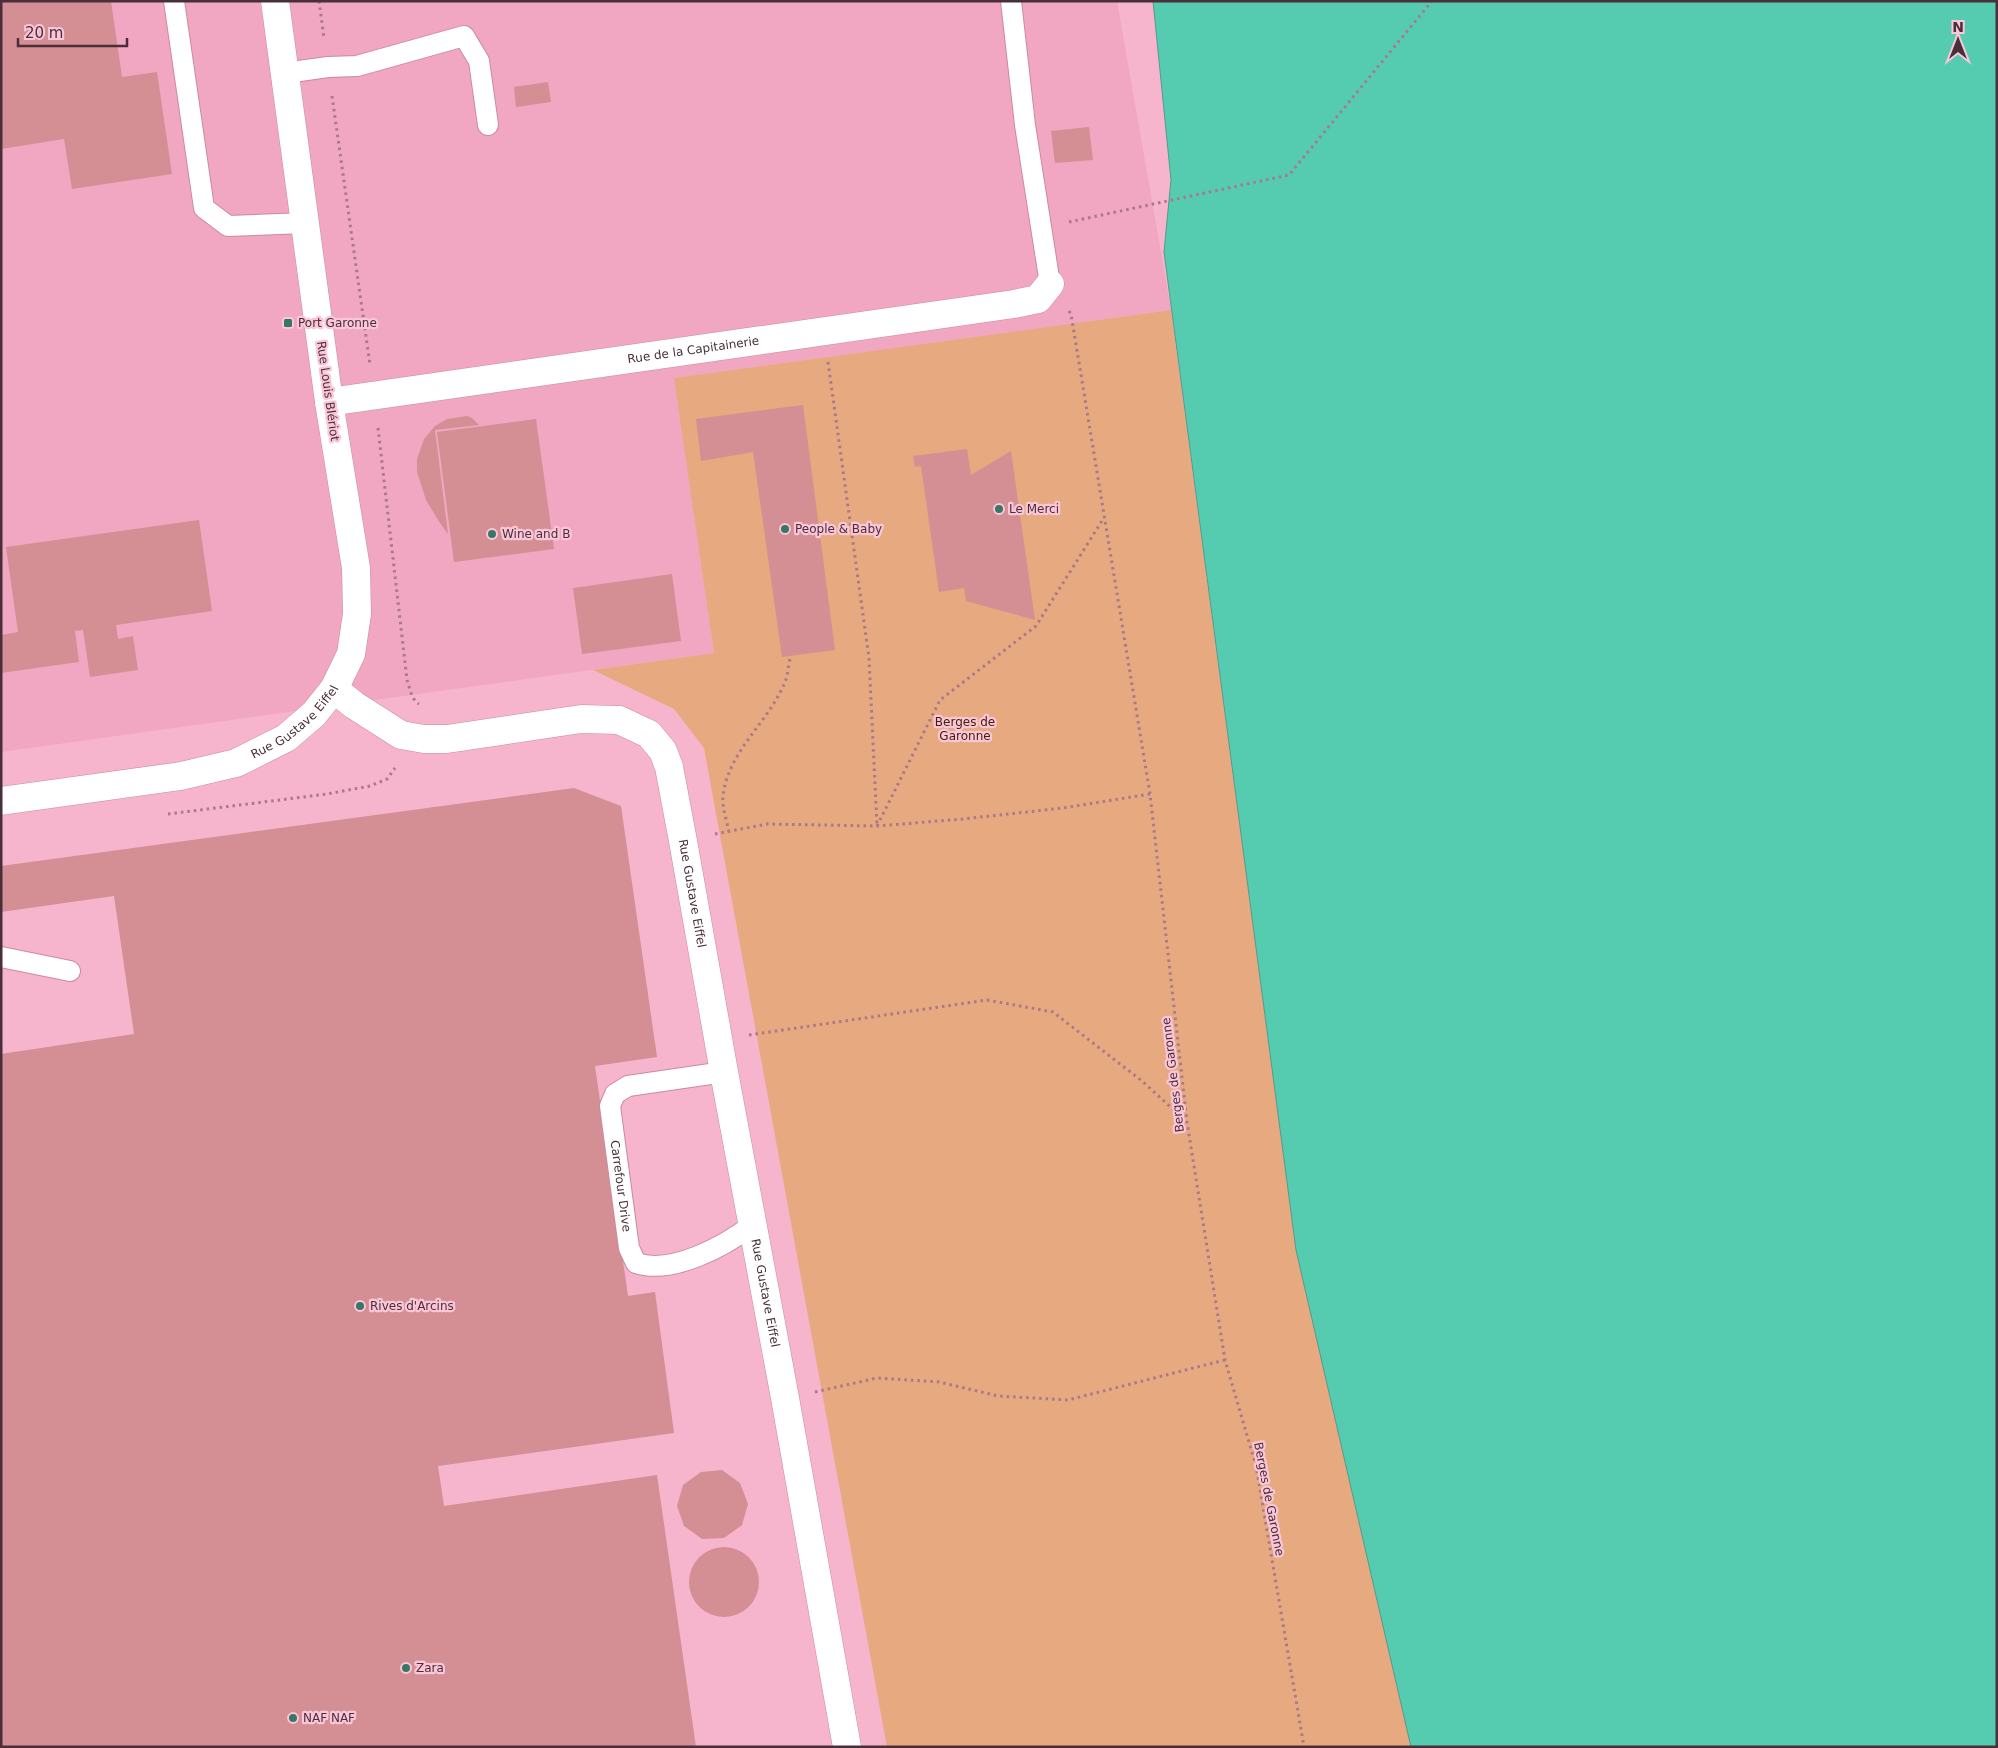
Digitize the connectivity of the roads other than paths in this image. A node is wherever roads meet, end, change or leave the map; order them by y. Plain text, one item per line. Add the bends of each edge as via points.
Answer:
1 (174, 1) edge
2 (275, 1) edge
3 (1012, 1) edge
4 (285, 73) junction
5 (488, 125) dead end
6 (305, 223) junction
7 (1050, 284) joint
8 (329, 402) junction
9 (334, 689) junction
10 (1, 801) edge
11 (1, 957) edge
12 (70, 971) dead end
13 (724, 1072) junction
14 (752, 1225) junction
15 (847, 1747) edge

1 - 6 lane via 204,208 228,226
2 - 4 street, Rue Louis Blériot
3 - 7 lane via 1025,125
4 - 5 lane via 357,66 464,36 479,61
4 - 6 street, Rue Louis Blériot
6 - 8 street, Rue Louis Blériot
7 - 8 street, Rue de la Capitainerie via 1038,299
8 - 9 street, Rue Louis Blériot via 356,568 357,614 351,654
9 - 10 street, Rue Gustave Eiffel via 314,714 286,738 236,763 181,776
9 - 13 street, Rue Gustave Eiffel via 400,735 424,740 447,740 582,719 619,720 649,734 669,766
11 - 12 lane
13 - 14 street, Rue Gustave Eiffel
13 - 14 lane, Carrefour Drive via 628,1086 615,1094 610,1106 630,1248 636,1263 647,1266 680,1262 710,1251
14 - 15 street, Rue Gustave Eiffel

